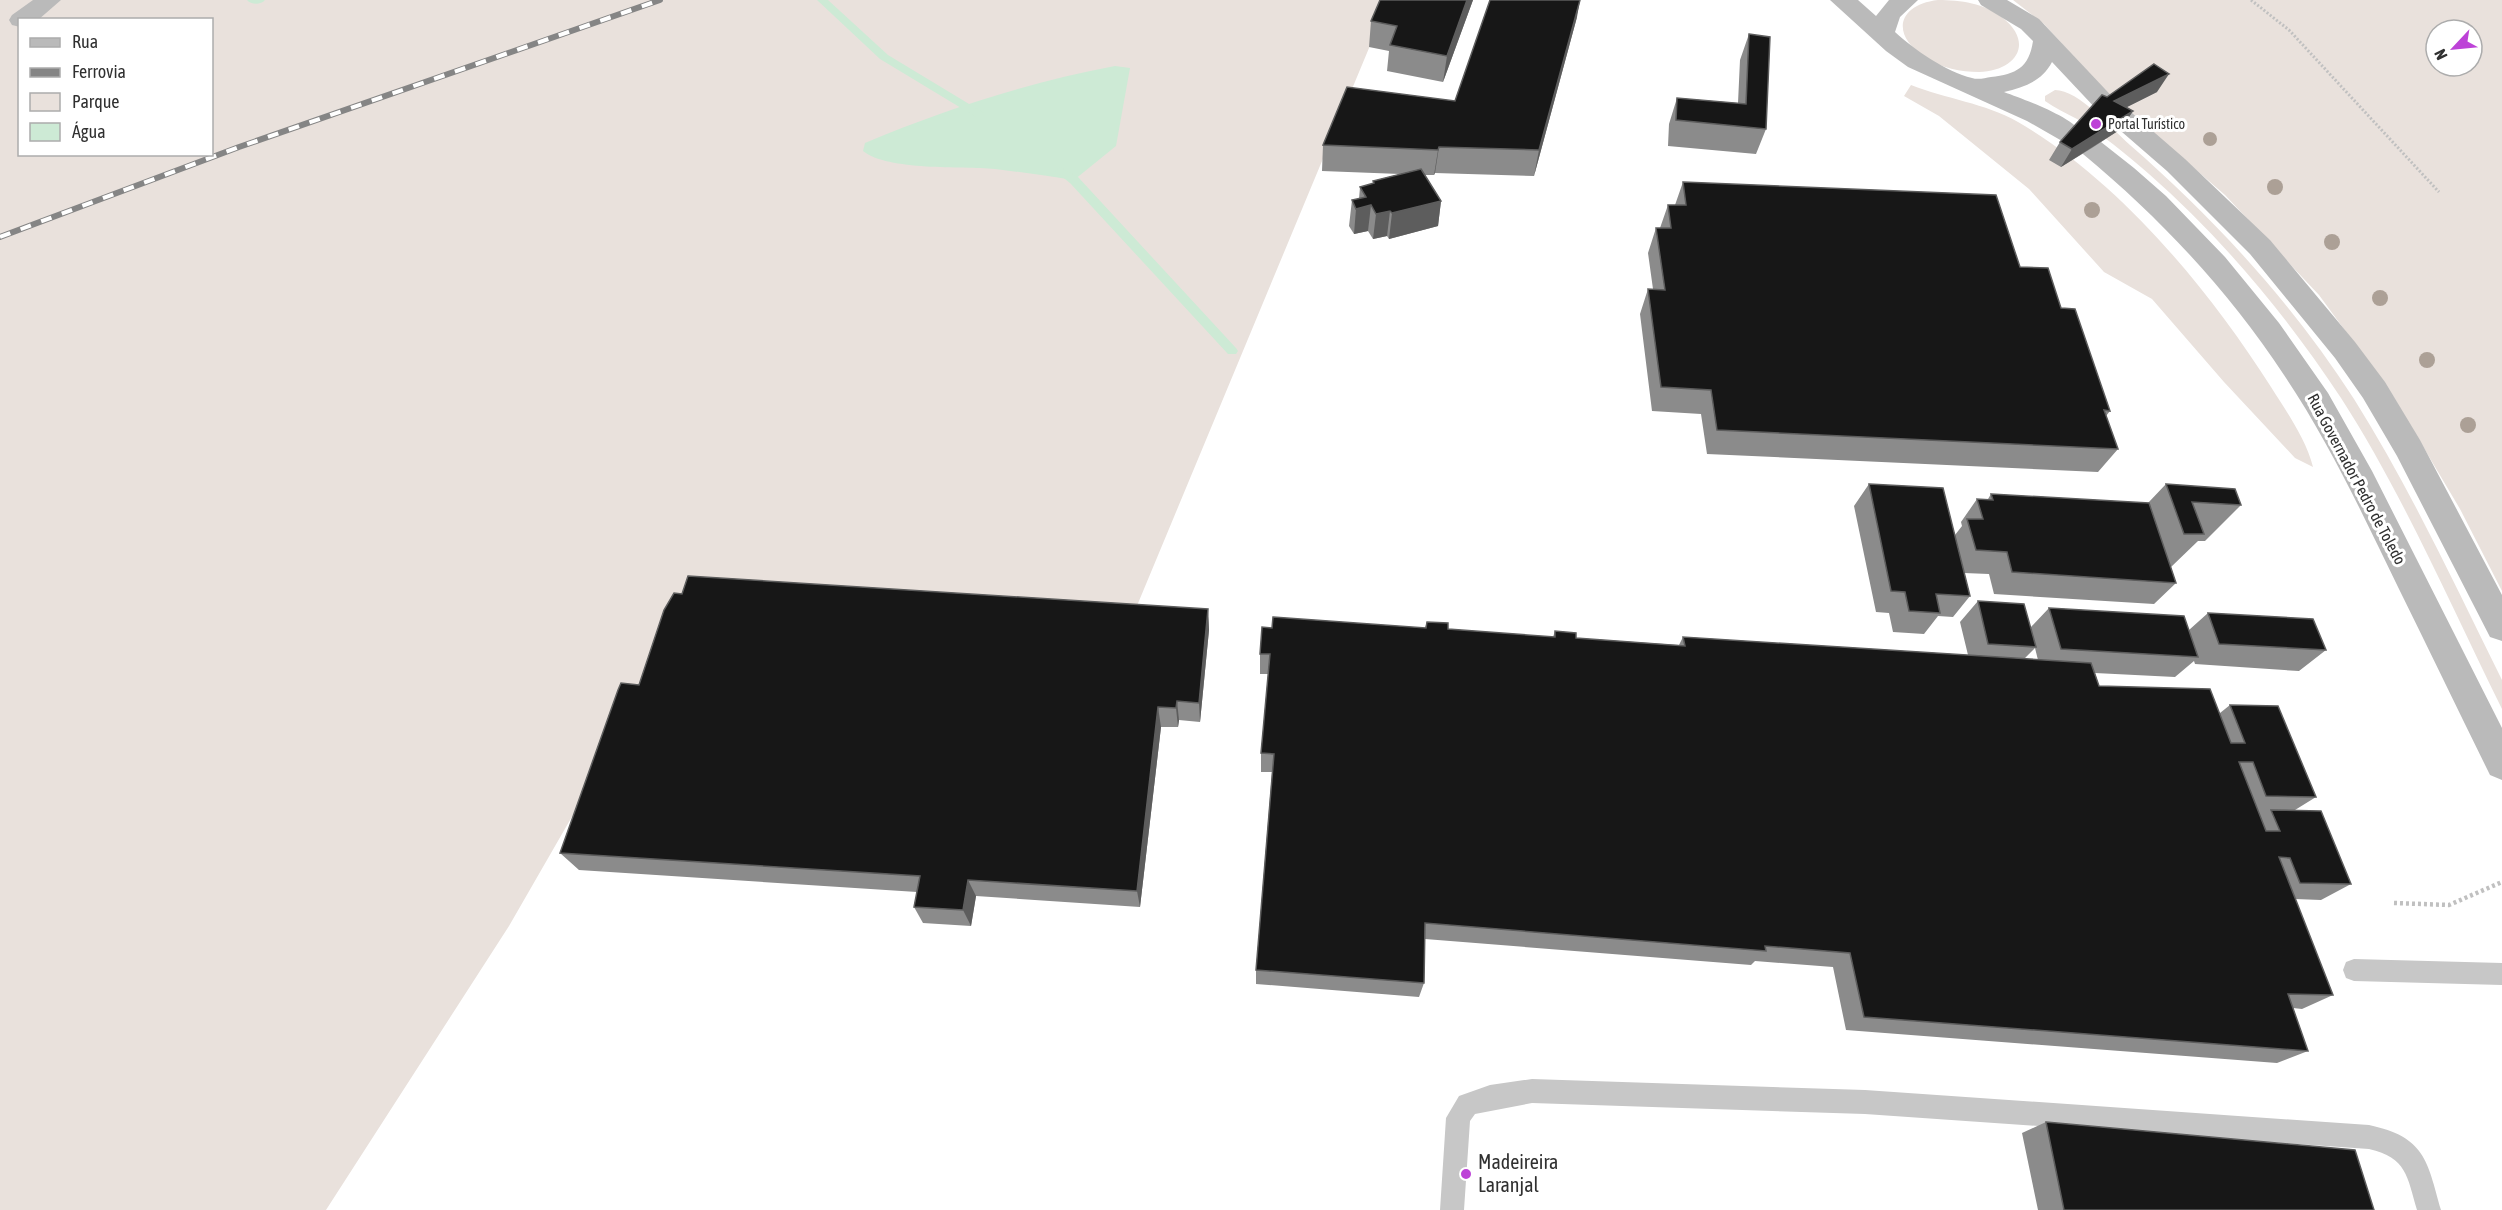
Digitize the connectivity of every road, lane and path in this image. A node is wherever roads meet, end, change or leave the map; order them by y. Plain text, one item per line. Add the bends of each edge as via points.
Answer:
1 (49, 0) edge
2 (1842, 0) edge
3 (1906, 0) edge
4 (1990, 0) edge
5 (2251, 0) edge
6 (23, 18) edge
7 (18, 21) edge
8 (0, 33) edge
9 (1883, 33) junction
10 (2045, 41) junction
11 (1974, 87) junction
12 (2439, 192) dead end
13 (2502, 627) edge
14 (2502, 764) edge
15 (2502, 882) edge
16 (2394, 903) dead end
17 (2354, 970) dead end
18 (2502, 974) edge
19 (1452, 1210) edge
20 (2429, 1210) edge

1 - 6 main road
2 - 9 main road, Rua Governador Pedro de Toledo
3 - 9 main road via 1892,10
4 - 10 main road via 2030,24
5 - 12 path via 2289,30
7 - 8 main road
9 - 11 main road, Rua Governador Pedro de Toledo via 1929,68
10 - 11 main road via 2045,54 2028,75 2014,82
10 - 13 main road via 2260,247 2345,350 2409,449
11 - 14 main road, Rua Governador Pedro de Toledo via 2027,110 2082,141 2148,196 2251,307 2292,363 2352,464
15 - 16 path via 2449,905
17 - 18 lane
19 - 20 lane via 1458,1118 1467,1104 1532,1091 1865,1102 2369,1137 2404,1150 2414,1165

